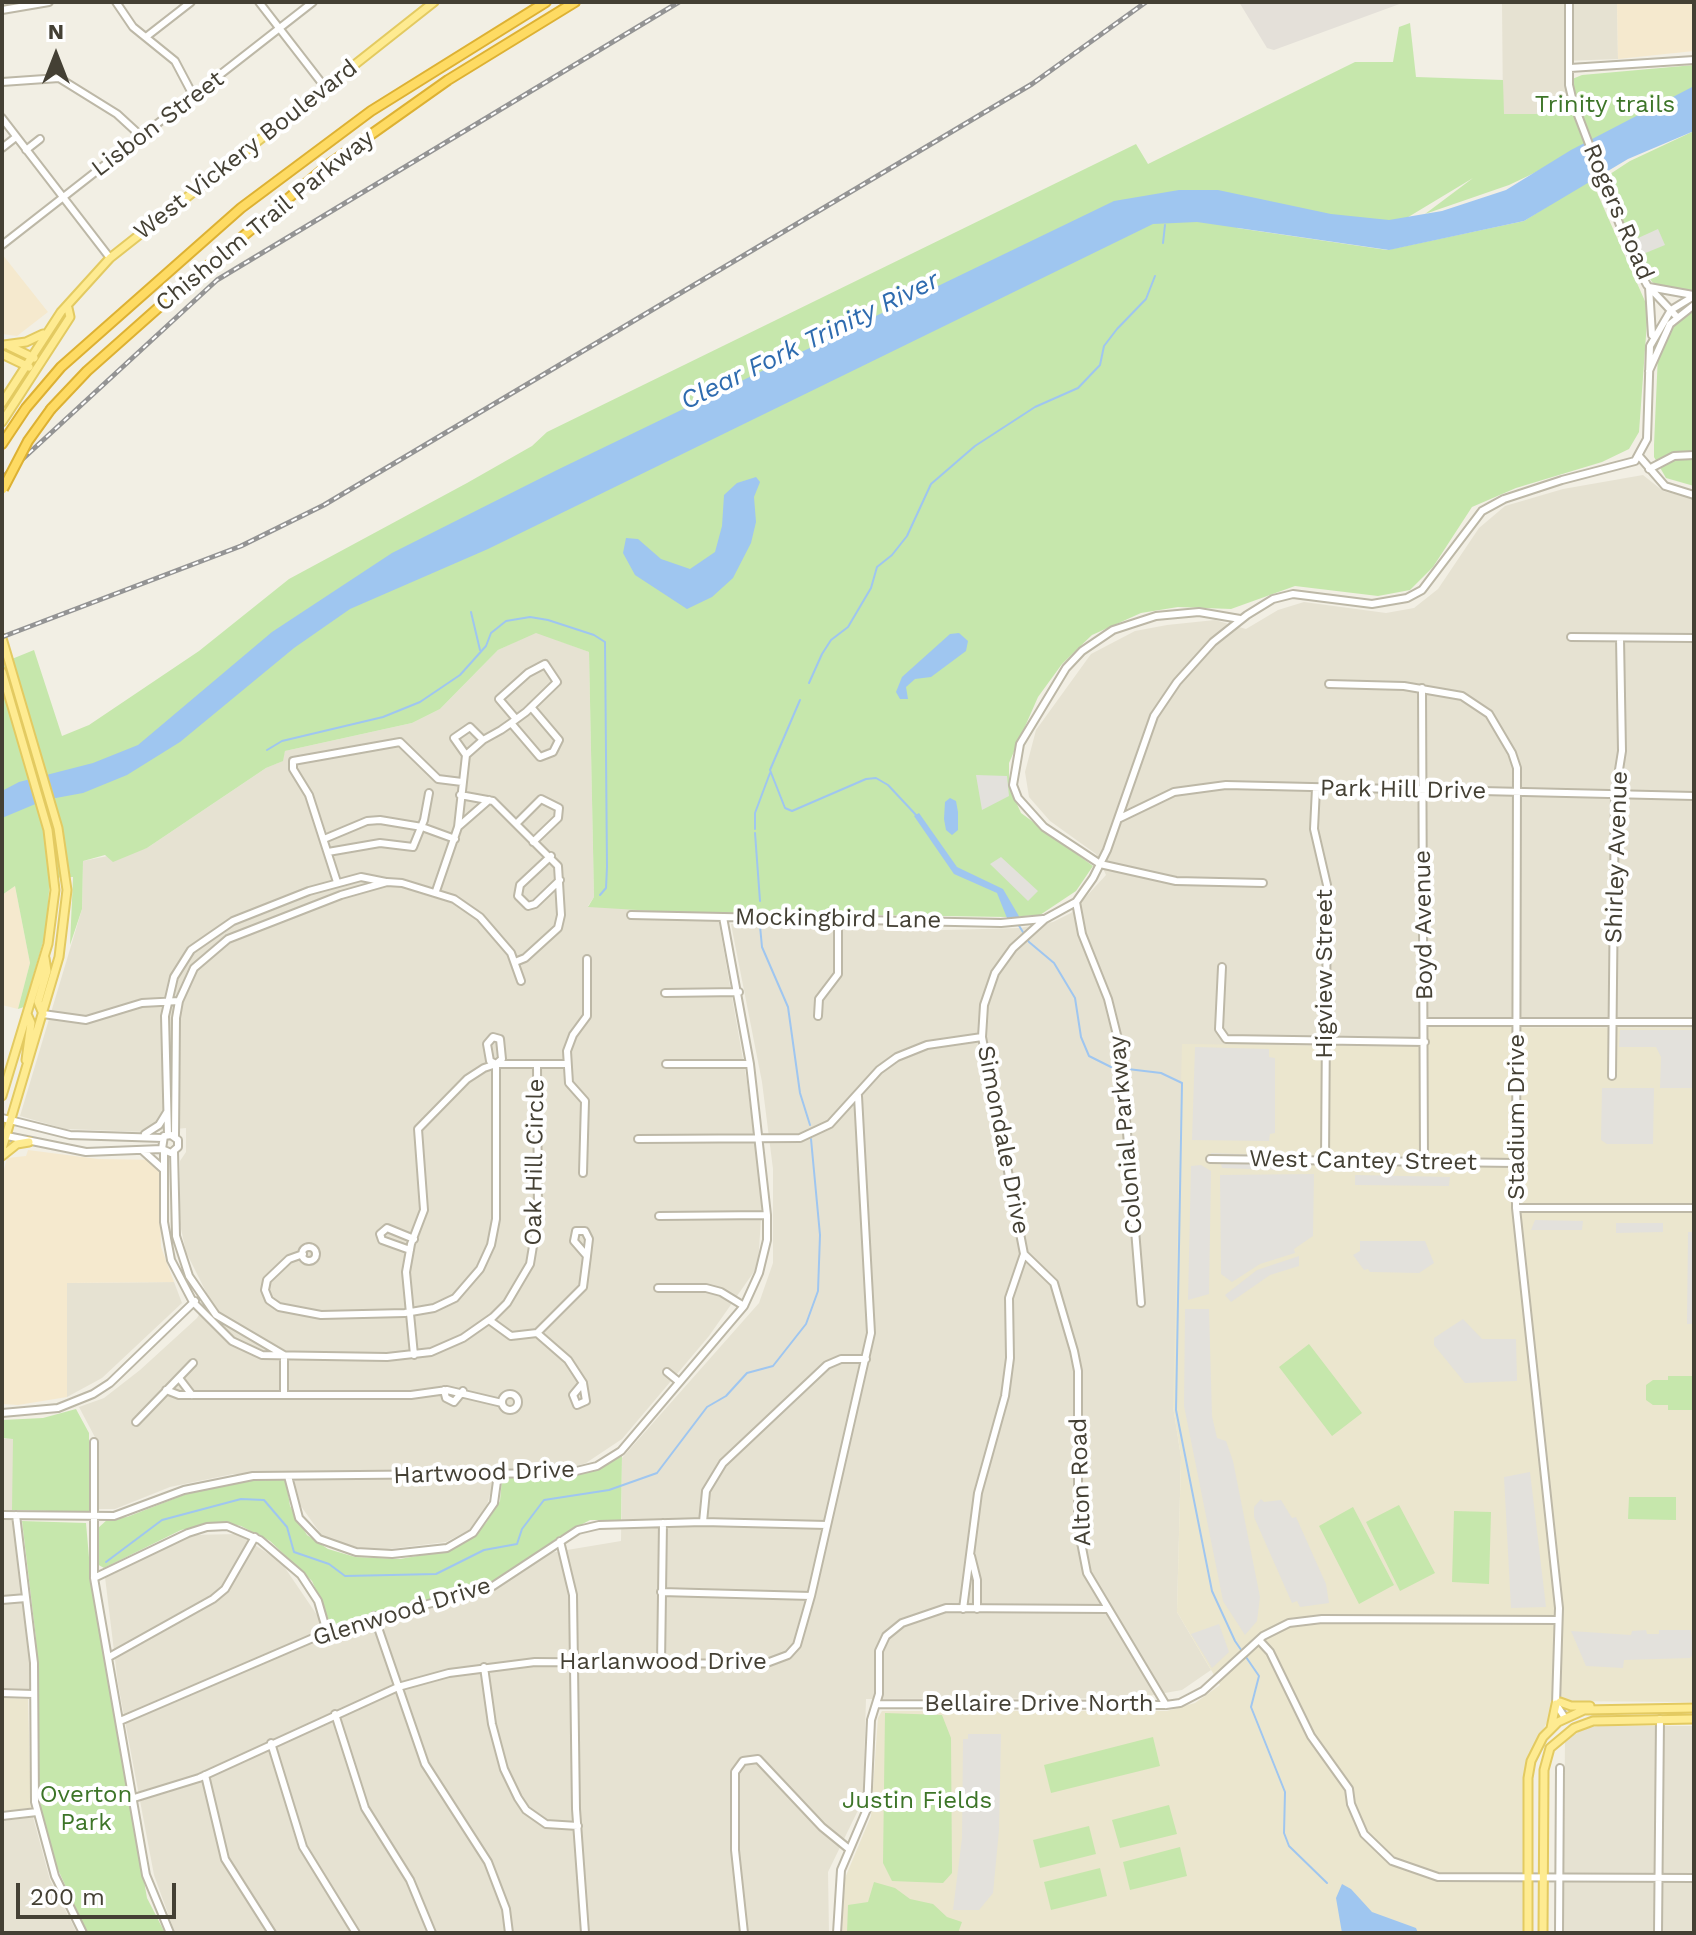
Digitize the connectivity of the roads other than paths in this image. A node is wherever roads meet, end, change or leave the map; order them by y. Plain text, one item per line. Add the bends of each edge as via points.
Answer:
1 (49, 2) edge
2 (116, 2) edge
3 (191, 2) edge
4 (259, 2) edge
5 (313, 2) edge
6 (546, 2) edge
7 (575, 2) edge
8 (1569, 2) edge
9 (38, 3) edge
10 (431, 3) edge
11 (2, 10) edge
12 (280, 28) junction
13 (146, 37) junction
14 (1694, 60) edge
15 (1570, 68) junction
16 (2, 82) edge
17 (324, 86) junction
18 (194, 97) junction
19 (2, 118) edge
20 (16, 137) junction
21 (142, 137) junction
22 (40, 139) dead end
23 (2, 148) edge
24 (26, 150) junction
25 (62, 197) junction
26 (2, 245) edge
27 (110, 258) junction
28 (1649, 287) junction
29 (1694, 295) edge
30 (1694, 305) edge
31 (68, 308) junction
32 (1671, 310) junction
33 (1677, 317) junction
34 (48, 331) junction
35 (1652, 343) junction
36 (3, 344) edge
37 (2, 354) edge
38 (30, 356) junction
39 (39, 361) junction
40 (25, 364) junction
41 (34, 370) junction
42 (1649, 371) junction
43 (2, 403) edge
44 (2, 422) edge
45 (2, 444) edge
46 (1694, 455) edge
47 (1639, 456) junction
48 (1649, 469) junction
49 (2, 491) edge
50 (1694, 495) edge
51 (1241, 619) junction
52 (1571, 637) dead end
53 (2, 638) edge
54 (1620, 638) junction
55 (1694, 638) edge
56 (2, 672) edge
57 (1329, 684) dead end
58 (1422, 688) junction
59 (531, 707) junction
60 (514, 721) junction
61 (483, 740) junction
62 (466, 755) junction
63 (462, 782) junction
64 (1316, 788) junction
65 (1422, 790) junction
66 (429, 793) dead end
67 (1518, 793) junction
68 (460, 795) junction
69 (1615, 795) junction
70 (1694, 796) edge
71 (489, 800) junction
72 (1118, 819) junction
73 (516, 824) junction
74 (422, 827) junction
75 (458, 827) junction
76 (324, 839) junction
77 (455, 839) junction
78 (533, 842) junction
79 (328, 852) junction
80 (551, 856) junction
81 (1100, 864) junction
82 (560, 880) junction
83 (337, 882) junction
84 (387, 882) junction
85 (1263, 883) dead end
86 (436, 891) junction
87 (1076, 902) junction
88 (631, 915) dead end
89 (723, 917) junction
90 (838, 919) junction
91 (1045, 919) junction
92 (44, 956) junction
93 (587, 959) dead end
94 (515, 962) junction
95 (1222, 967) dead end
96 (521, 981) dead end
97 (739, 992) junction
98 (665, 993) dead end
99 (167, 999) junction
100 (179, 1001) junction
101 (27, 1014) junction
102 (43, 1014) junction
103 (818, 1016) dead end
104 (1425, 1022) junction
105 (1516, 1022) junction
106 (1613, 1022) junction
107 (1694, 1022) edge
108 (982, 1037) junction
109 (1326, 1041) junction
110 (1425, 1042) junction
111 (501, 1049) junction
112 (488, 1051) junction
113 (496, 1064) junction
114 (537, 1064) junction
115 (567, 1064) junction
116 (666, 1064) dead end
117 (750, 1064) junction
118 (25, 1074) junction
119 (1612, 1076) dead end
120 (3, 1093) edge
121 (858, 1096) junction
122 (167, 1112) junction
123 (6, 1119) edge
124 (143, 1135) junction
125 (4, 1136) edge
126 (169, 1136) junction
127 (638, 1139) dead end
128 (760, 1141) junction
129 (29, 1142) junction
130 (2, 1149) edge
131 (163, 1150) junction
132 (143, 1151) junction
133 (174, 1151) junction
134 (2, 1156) edge
135 (1210, 1159) dead end
136 (1325, 1161) junction
137 (1424, 1162) junction
138 (1515, 1163) junction
139 (163, 1169) junction
140 (583, 1173) dead end
141 (1516, 1208) junction
142 (1694, 1208) edge
143 (767, 1215) junction
144 (659, 1216) dead end
145 (414, 1239) junction
146 (410, 1250) junction
147 (303, 1254) dead end
148 (1024, 1254) junction
149 (587, 1256) dead end
150 (658, 1288) dead end
151 (200, 1296) junction
152 (193, 1302) junction
153 (1141, 1303) dead end
154 (744, 1306) junction
155 (410, 1312) junction
156 (489, 1320) junction
157 (537, 1333) junction
158 (284, 1355) junction
159 (414, 1355) junction
160 (866, 1359) junction
161 (193, 1363) dead end
162 (667, 1372) dead end
163 (179, 1378) junction
164 (678, 1381) junction
165 (583, 1383) dead end
166 (166, 1390) junction
167 (444, 1390) junction
168 (463, 1391) junction
169 (192, 1395) junction
170 (284, 1395) junction
171 (502, 1403) dead end
172 (2, 1413) edge
173 (136, 1422) dead end
174 (94, 1442) dead end
175 (498, 1474) junction
176 (288, 1476) junction
177 (2, 1515) edge
178 (16, 1515) junction
179 (94, 1517) junction
180 (703, 1522) junction
181 (663, 1523) junction
182 (827, 1525) junction
183 (255, 1537) junction
184 (560, 1541) junction
185 (971, 1556) junction
186 (94, 1578) junction
187 (661, 1592) junction
188 (811, 1596) junction
189 (26, 1598) junction
190 (2, 1600) edge
191 (963, 1609) junction
192 (977, 1609) junction
193 (1108, 1609) junction
194 (374, 1616) junction
195 (1558, 1620) junction
196 (327, 1632) junction
197 (1259, 1640) junction
198 (109, 1657) junction
199 (572, 1664) junction
200 (661, 1664) junction
201 (484, 1667) junction
202 (398, 1687) junction
203 (2, 1693) edge
204 (33, 1694) junction
205 (1558, 1703) junction
206 (876, 1704) junction
207 (1166, 1705) junction
208 (1617, 1708) junction
209 (1694, 1708) edge
210 (335, 1714) junction
211 (1565, 1718) junction
212 (1660, 1719) junction
213 (1693, 1719) edge
214 (120, 1721) junction
215 (1583, 1724) junction
216 (1551, 1728) junction
217 (1554, 1742) junction
218 (271, 1743) junction
219 (1560, 1768) dead end
220 (205, 1775) junction
221 (134, 1798) junction
222 (37, 1812) junction
223 (2, 1816) edge
224 (578, 1826) junction
225 (849, 1849) junction
226 (1545, 1877) junction
227 (1529, 1878) junction
228 (1559, 1878) junction
229 (1659, 1878) junction
230 (1694, 1878) edge
231 (83, 1933) edge
232 (170, 1933) edge
233 (272, 1933) edge
234 (356, 1933) edge
235 (432, 1933) edge
236 (509, 1933) edge
237 (585, 1933) edge
238 (744, 1933) edge
239 (837, 1933) edge
240 (1528, 1933) edge
241 (1543, 1933) edge
242 (1559, 1933) edge
243 (1658, 1933) edge

1 - 9 street
2 - 13 street via 125,19
3 - 13 street
4 - 12 street
5 - 12 street, Lisbon Street
6 - 45 highway, Chisholm Trail Parkway via 384,102 241,208 61,367
7 - 49 highway, Chisholm Trail Parkway, bridge via 385,123 247,230 51,409
8 - 15 street, Rogers Road
9 - 11 street
10 - 17 main road, West Vickery Boulevard
12 - 17 street
12 - 18 street, Lisbon Street
13 - 18 street via 182,70
14 - 15 street
15 - 28 street, Rogers Road via 1569,85 1581,122 1632,257
16 - 21 street via 59,78 117,114
17 - 27 main road, West Vickery Boulevard
18 - 21 street, Lisbon Street
19 - 20 street
20 - 23 street
20 - 24 street
21 - 25 street, Lisbon Street
22 - 24 street
24 - 25 street
25 - 26 street, Lisbon Street
25 - 27 street
27 - 31 main road, West Vickery Boulevard
28 - 29 street
28 - 32 street, Rogers Road
28 - 35 street
29 - 32 street
30 - 33 street
31 - 34 main road, West Vickery Boulevard
31 - 39 main road, West Vickery Boulevard via 70,317
32 - 33 street, Rogers Road
32 - 35 street
33 - 42 street via 1664,333
34 - 36 main road via 33,340
34 - 38 main road, West Vickery Boulevard
35 - 42 street
36 - 38 main road
37 - 40 main road
38 - 39 main road
38 - 40 main road, West Vickery Boulevard
39 - 41 main road, West Vickery Boulevard
40 - 41 main road
40 - 43 main road, West Vickery Boulevard
41 - 44 main road, West Vickery Boulevard
42 - 47 street via 1647,439
46 - 48 street via 1674,456
47 - 48 street
47 - 51 street via 1504,499 1482,511 1422,590 1407,598 1372,604 1293,594 1273,599
48 - 50 street via 1665,486
51 - 72 street via 1203,652 1165,697 1146,734
51 - 81 street via 1199,612 1129,623 1082,651 1042,703 1020,744 1014,790 1044,827
52 - 54 street
53 - 102 main road via 56,820 66,877 63,935
54 - 55 street
54 - 69 street, Shirley Avenue via 1622,751
56 - 92 main road via 46,823 55,878
57 - 58 street, Stadium Drive
58 - 65 street, Boyd Avenue
58 - 67 street, Stadium Drive via 1454,693 1489,714 1512,753
59 - 60 street
59 - 60 street via 559,740 553,752 540,757
59 - 60 street via 557,682 545,664 499,699
60 - 61 street
61 - 62 street
61 - 62 street via 470,727 454,738
62 - 63 street
63 - 68 street
63 - 76 street via 438,779 400,742 293,761
64 - 65 street, Park Hill Drive
64 - 72 street, Park Hill Drive via 1193,788
64 - 109 street, Higview Street via 1314,829 1327,885
65 - 67 street, Park Hill Drive
65 - 104 street, Boyd Avenue
66 - 74 street
67 - 69 street, Park Hill Drive
67 - 105 street, Stadium Drive
68 - 71 street
68 - 75 street
69 - 70 street, Park Hill Drive
69 - 106 street, Shirley Avenue
71 - 73 street
71 - 75 street
72 - 81 street
73 - 78 street
73 - 78 street via 541,799 559,808 558,818
74 - 76 street via 367,821
74 - 77 street
74 - 79 street via 413,847 380,843
75 - 77 street
76 - 79 street
77 - 86 street
78 - 80 street
79 - 83 street
80 - 82 street
80 - 82 street via 520,885 518,896 528,906 535,904
81 - 85 street via 1176,881
81 - 87 street
82 - 94 street via 560,924
83 - 84 street via 370,877
83 - 99 street via 233,921 203,938 181,963
84 - 86 street
84 - 100 street via 319,902 228,939 194,968
86 - 94 street via 480,917
87 - 91 street, Simondale Drive
87 - 153 street, Colonial Parkway via 1082,934 1115,1020 1122,1063
88 - 89 street, Mockingbird Lane
89 - 90 street, Mockingbird Lane
89 - 97 street, Hartwood Drive
90 - 91 street, Mockingbird Lane
90 - 103 street via 838,974 819,999
91 - 108 street, Simondale Drive via 1003,960 991,981
92 - 101 main road
92 - 102 main road via 47,971 38,1002
93 - 115 street via 587,1016 571,1039
94 - 96 street
95 - 109 street via 1222,1038
97 - 98 street
97 - 117 street, Hartwood Drive
99 - 100 street
99 - 102 street via 86,1020
99 - 122 street
100 - 126 street
101 - 118 main road via 31,1023
101 - 120 main road
102 - 118 main road
104 - 105 street
104 - 110 street, Boyd Avenue
105 - 106 street
105 - 138 street, Stadium Drive
106 - 107 street
106 - 119 street, Shirley Avenue
108 - 121 street via 911,1050 888,1063
108 - 148 street, Simondale Drive
109 - 110 street
109 - 136 street, Higview Street
110 - 137 street, Boyd Avenue
111 - 112 street
111 - 112 street via 500,1039 493,1037 487,1041
111 - 113 street via 502,1061
112 - 113 street
113 - 114 street
113 - 145 street via 474,1073 418,1129 424,1210
113 - 155 street via 496,1219 491,1245 480,1269 455,1298
114 - 115 street
114 - 156 street, Oak Hill Circle via 535,1250 507,1303
115 - 140 street via 569,1083 585,1101
116 - 117 street
117 - 128 street, Hartwood Drive
118 - 123 main road
121 - 128 street via 816,1133
121 - 160 street, Harlanwood Drive via 871,1333
122 - 124 street
122 - 126 street
123 - 124 street via 70,1135
123 - 125 main road
124 - 126 street
125 - 129 street
125 - 130 main road
126 - 131 street, Oak Hill Circle
126 - 133 street, Oak Hill Circle via 178,1143
127 - 128 street
128 - 143 street, Hartwood Drive
129 - 132 street via 69,1151
129 - 134 main road
131 - 132 street
131 - 133 street
131 - 139 street, Oak Hill Circle
132 - 139 street
133 - 151 street, Oak Hill Circle via 176,1236
135 - 136 street, West Cantey Street
136 - 137 street, West Cantey Street
137 - 138 street, West Cantey Street
138 - 141 street, Stadium Drive
139 - 152 street, Oak Hill Circle via 171,1260
141 - 142 street
141 - 195 street, Stadium Drive
143 - 144 street
143 - 154 street, Hartwood Drive via 763,1260
145 - 146 street
145 - 146 street via 387,1228 380,1234 382,1240
146 - 155 street
147 - 155 street via 289,1259 267,1280 269,1300 279,1307 321,1315
148 - 185 street, Simondale Drive via 1009,1298 1005,1396 978,1493
148 - 193 street, Alton Road via 1054,1283 1069,1328 1078,1371 1081,1546 1087,1573
149 - 157 street via 583,1287
150 - 154 street via 706,1288
151 - 152 street
151 - 158 street, Oak Hill Circle via 236,1330
152 - 158 street, Oak Hill Circle via 245,1349
152 - 172 street via 93,1394 58,1408
154 - 164 street, Hartwood Drive
155 - 159 street
156 - 157 street via 511,1336
156 - 159 street, Oak Hill Circle via 448,1347
157 - 165 street via 568,1360
158 - 159 street, Oak Hill Circle
158 - 170 street
160 - 180 street via 827,1365 723,1463 706,1491
160 - 182 street, Harlanwood Drive
161 - 163 street
162 - 164 street
163 - 166 street
163 - 169 street
164 - 175 street, Hartwood Drive via 631,1442 597,1466 568,1473
166 - 169 street
166 - 173 street
167 - 168 street
167 - 168 street via 454,1402
167 - 170 street
168 - 171 street
169 - 170 street
174 - 179 street
175 - 176 street, Hartwood Drive
175 - 176 street via 494,1503 473,1533 447,1548 392,1554 356,1552 319,1539 299,1518
176 - 179 street, Hartwood Drive via 216,1481 129,1512
177 - 178 street, Hartwood Drive
178 - 179 street, Hartwood Drive
178 - 189 street
179 - 186 street
180 - 181 street, Glenwood Drive
180 - 182 street, Glenwood Drive
181 - 184 street, Glenwood Drive via 598,1525
181 - 187 street
182 - 188 street, Harlanwood Drive
183 - 186 street via 227,1526 199,1529
183 - 196 street via 311,1586
183 - 198 street via 225,1589 213,1599
184 - 194 street, Glenwood Drive via 493,1586
184 - 199 street via 573,1595
185 - 191 street, Simondale Drive
185 - 192 street, Simondale Drive
186 - 198 street
187 - 188 street
187 - 200 street
188 - 200 street, Harlanwood Drive via 797,1645 778,1662
189 - 190 street
189 - 204 street
191 - 192 street
191 - 206 street via 935,1610 886,1636 879,1651
192 - 193 street
193 - 207 street, Alton Road
194 - 196 street, Glenwood Drive
194 - 202 street
195 - 197 street, Bellaire Drive North via 1322,1619 1280,1626
195 - 205 street, Stadium Drive
196 - 214 street, Glenwood Drive
197 - 207 street, Bellaire Drive North via 1203,1691
197 - 227 street via 1311,1736 1349,1789 1358,1823 1378,1850 1408,1869 1438,1877
198 - 214 street
199 - 200 street, Harlanwood Drive
199 - 201 street, Harlanwood Drive
199 - 224 street
201 - 202 street, Harlanwood Drive
201 - 224 street via 492,1724 518,1798 546,1824
202 - 210 street, Harlanwood Drive
202 - 236 street via 425,1764 498,1883
203 - 204 street
204 - 222 street
205 - 208 main road
205 - 211 street
205 - 216 main road
206 - 207 street, Bellaire Drive North
206 - 225 street via 867,1809
208 - 209 main road
208 - 211 main road via 1584,1710
210 - 218 street, Harlanwood Drive
210 - 235 street via 365,1808 410,1880
211 - 215 main road
211 - 216 main road
211 - 217 main road
212 - 213 main road
212 - 215 main road
212 - 229 street
214 - 221 street
215 - 217 main road
216 - 227 main road via 1529,1769
217 - 226 main road via 1544,1770
218 - 220 street, Harlanwood Drive
218 - 234 street via 303,1847
219 - 228 street
220 - 221 street, Harlanwood Drive
220 - 233 street via 225,1859
221 - 232 street via 146,1875
222 - 223 street
222 - 231 street via 55,1876
224 - 237 street
225 - 238 street via 758,1759 743,1761 735,1772 735,1850
225 - 239 street via 837,1891
226 - 227 street
226 - 228 street
226 - 241 main road
227 - 240 main road
228 - 229 street
228 - 242 street
229 - 230 street
229 - 243 street

